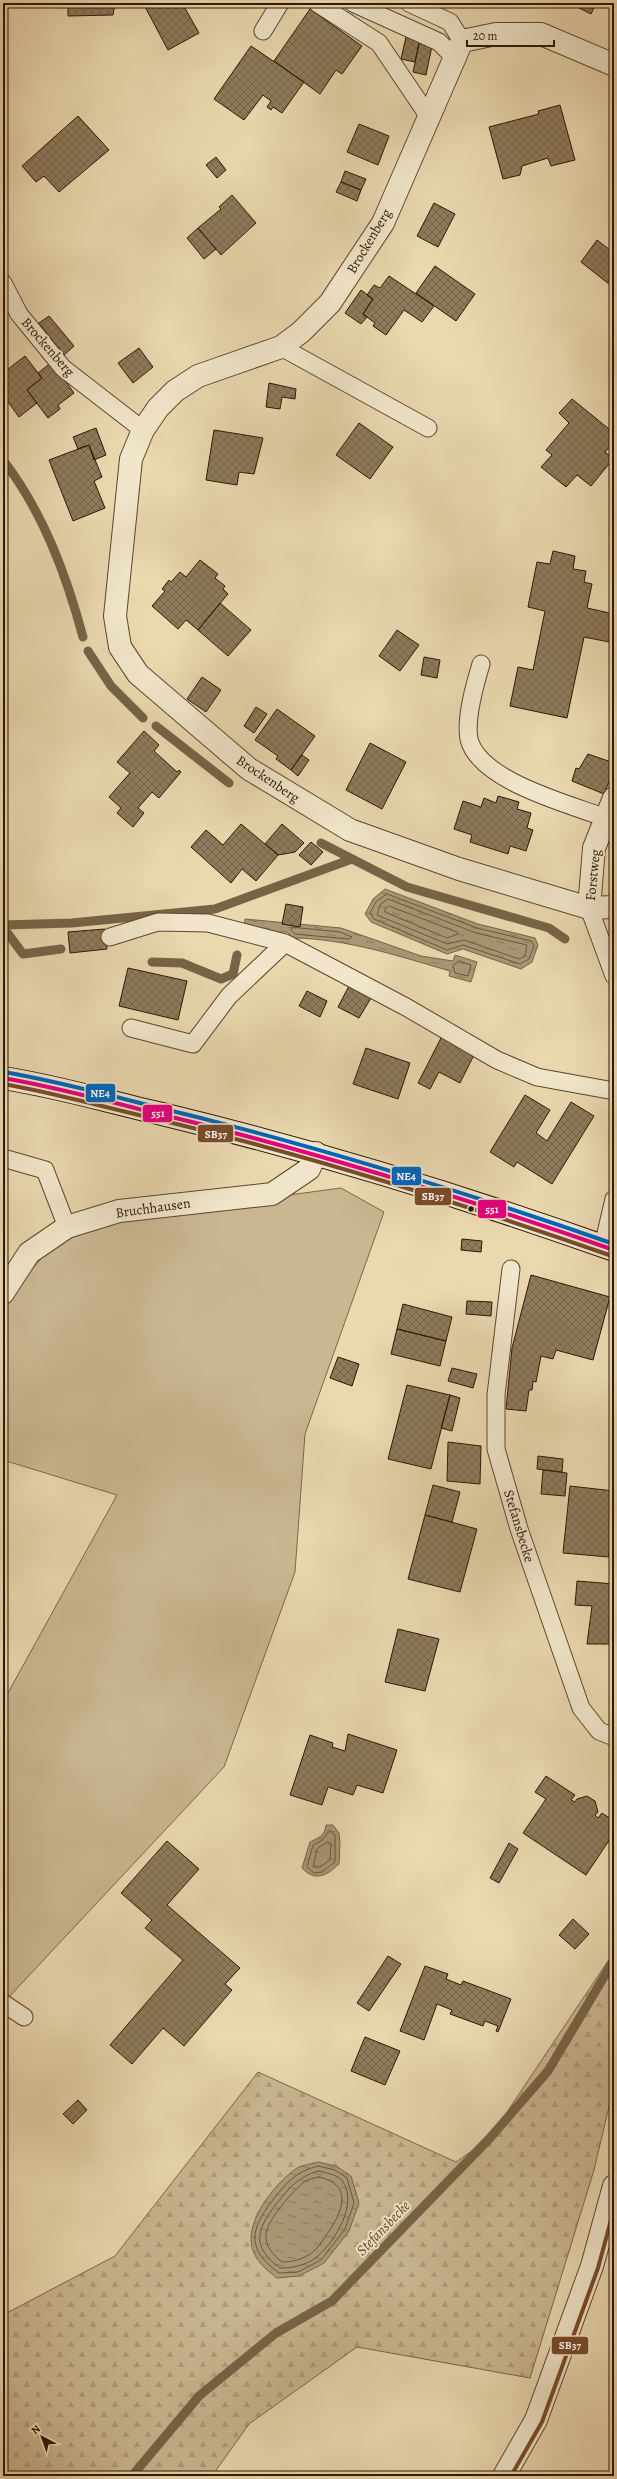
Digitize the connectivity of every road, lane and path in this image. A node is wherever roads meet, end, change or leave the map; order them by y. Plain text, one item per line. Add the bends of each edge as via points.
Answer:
1 (280, 3) edge
2 (317, 3) edge
3 (353, 3) edge
4 (408, 3) edge
5 (263, 31) dead end
6 (459, 50) junction
7 (614, 65) edge
8 (429, 117) junction
9 (3, 283) edge
10 (281, 347) junction
11 (428, 428) dead end
12 (143, 430) junction
13 (481, 664) dead end
14 (614, 798) edge
15 (606, 818) junction
16 (614, 907) edge
17 (589, 908) junction
18 (110, 937) dead end
19 (285, 942) junction
20 (614, 976) edge
21 (131, 1028) dead end
22 (3, 1078) edge
23 (614, 1091) edge
24 (316, 1153) junction
25 (3, 1158) edge
26 (614, 1199) edge
27 (67, 1227) junction
28 (608, 1248) edge
29 (510, 1269) dead end
30 (3, 1293) edge
31 (614, 1737) edge
32 (3, 2003) edge
33 (24, 2017) dead end
34 (614, 2186) edge
35 (504, 2476) edge

1 - 5 lane
2 - 8 lane via 379,43
3 - 6 lane
4 - 6 lane via 450,22
6 - 7 street via 496,34 541,34
6 - 8 street, Brockenberg
8 - 10 street, Brockenberg via 383,223 330,303 301,332
9 - 12 lane, Brockenberg via 19,314 63,368
10 - 11 lane
10 - 12 street, Brockenberg via 198,376 175,391 158,408
12 - 17 street, Brockenberg via 131,459 115,616 120,647 138,674 249,769 350,830 459,869
13 - 15 lane via 471,700 469,738 477,758 508,781
14 - 15 street, Forstweg
15 - 17 street, Forstweg via 594,848
16 - 17 street, Brockenberg
17 - 20 lane
18 - 19 lane via 158,922 208,923
19 - 21 lane via 229,996 193,1044
19 - 23 lane via 399,1003 497,1060 537,1077
22 - 24 street
24 - 27 street, Bruchhausen via 309,1169 272,1194 119,1211
24 - 28 street via 504,1211
25 - 27 lane via 45,1170
26 - 28 lane
27 - 30 street, Bruchhausen via 29,1253
29 - 31 lane, Stefansbecke via 496,1395 496,1449 519,1529 581,1708 600,1731
32 - 33 lane
34 - 35 street via 592,2266 536,2420

